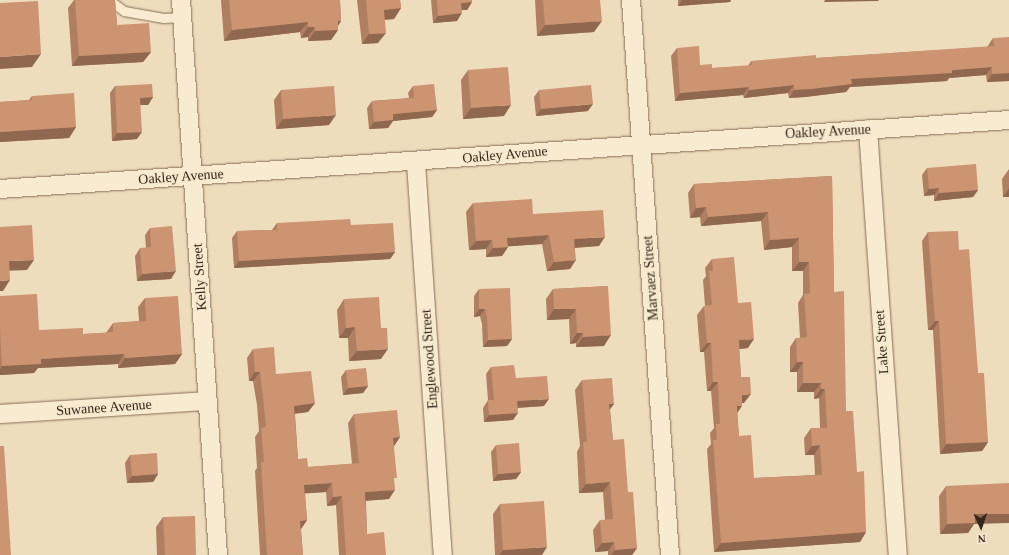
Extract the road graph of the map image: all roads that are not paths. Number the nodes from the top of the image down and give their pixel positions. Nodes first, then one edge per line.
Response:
1 (109, 0) edge
2 (631, 0) edge
3 (181, 8) edge
4 (1009, 120) edge
5 (868, 129) junction
6 (641, 145) junction
7 (416, 162) junction
8 (193, 177) junction
9 (0, 189) edge
10 (208, 401) junction
11 (0, 414) edge
12 (218, 555) edge
13 (443, 555) edge
14 (670, 555) edge
15 (898, 555) edge

1 - 3 lane
2 - 6 street, Marvaez Street
3 - 8 street, Kelly Street
4 - 5 street, Oakley Avenue
5 - 6 street, Oakley Avenue
5 - 15 street, Lake Street
6 - 7 street, Oakley Avenue
6 - 14 street, Marvaez Street
7 - 8 street, Oakley Avenue
7 - 13 street, Englewood Street
8 - 9 street, Oakley Avenue
8 - 10 street, Kelly Street
10 - 11 street, Suwanee Avenue
10 - 12 street, Kelly Street

